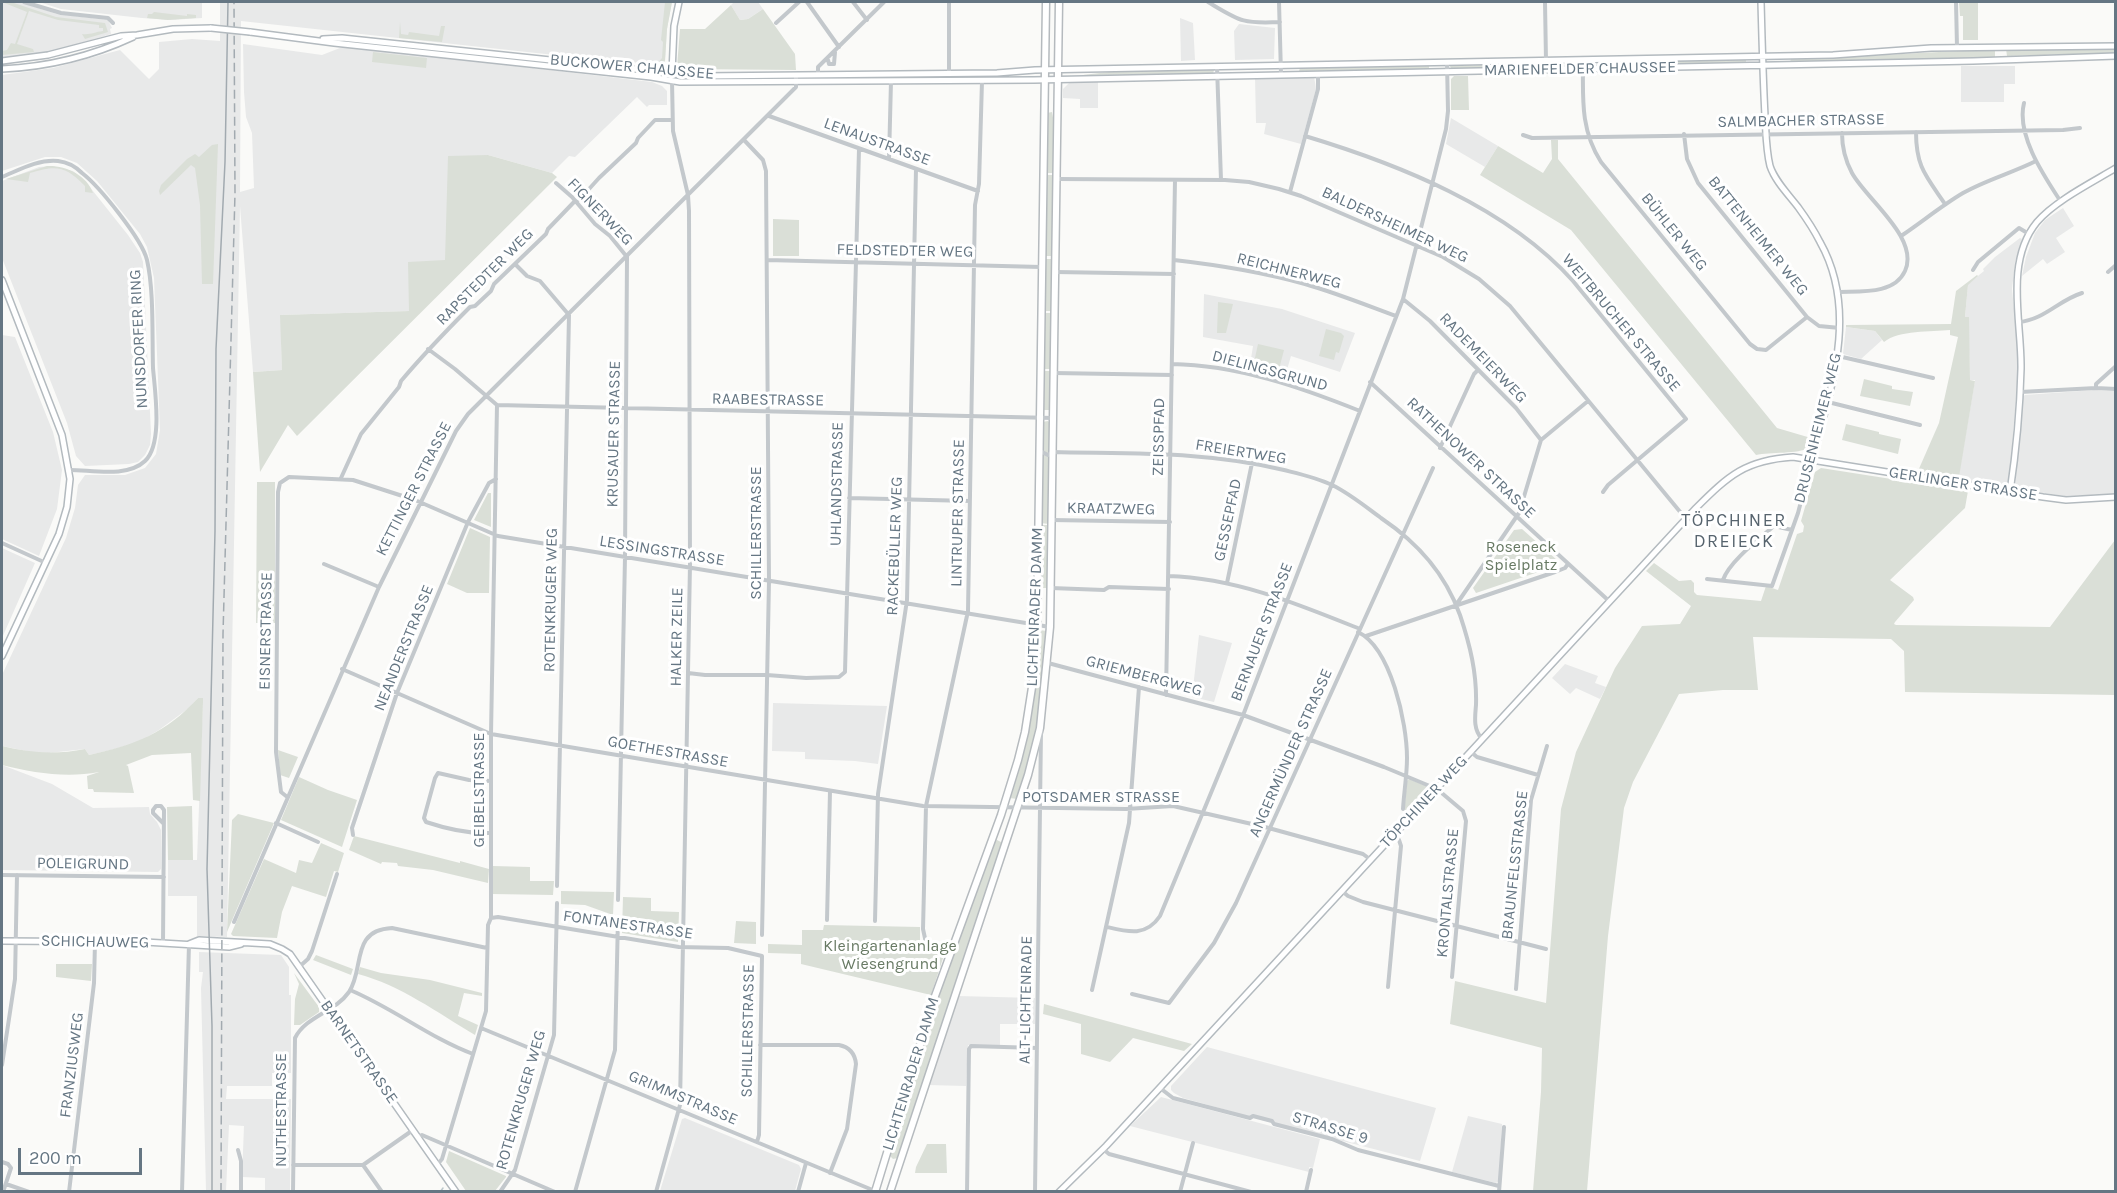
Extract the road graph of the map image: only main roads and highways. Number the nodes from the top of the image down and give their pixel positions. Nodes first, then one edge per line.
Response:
1 (679, 2) edge
2 (1046, 2) edge
3 (1059, 2) edge
4 (1761, 2) edge
5 (137, 35) junction
6 (315, 39) junction
7 (1045, 39) junction
8 (1058, 39) junction
9 (2003, 46) junction
10 (2115, 46) edge
11 (2115, 56) edge
12 (1762, 57) junction
13 (2003, 59) junction
14 (2, 61) edge
15 (1763, 66) junction
16 (2, 69) edge
17 (1045, 70) junction
18 (1058, 70) junction
19 (672, 72) junction
20 (793, 78) junction
21 (1045, 79) junction
22 (1057, 79) junction
23 (672, 81) junction
24 (1044, 110) junction
25 (1056, 110) junction
26 (2115, 168) edge
27 (2, 280) edge
28 (1812, 459) junction
29 (2010, 492) junction
30 (2115, 497) edge
31 (2, 656) edge
32 (993, 836) junction
33 (1007, 841) junction
34 (2, 941) edge
35 (189, 944) joint
36 (884, 1158) junction
37 (899, 1163) junction
38 (456, 1191) edge
39 (876, 1191) edge
40 (890, 1191) edge
41 (1059, 1191) edge

1 - 19 main road
2 - 7 main road, LICHTENRADER DAMM
3 - 8 main road, LICHTENRADER DAMM
4 - 12 main road, DRUSENHEIMER WEG
5 - 6 main road, BUCKOWER CHAUSSEE, bridge
5 - 14 main road, BUCKOWER CHAUSSEE
5 - 16 main road, BUCKOWER CHAUSSEE
6 - 19 main road, BUCKOWER CHAUSSEE
6 - 23 main road, BUCKOWER CHAUSSEE
7 - 8 main road
7 - 17 main road, LICHTENRADER DAMM
8 - 18 main road, LICHTENRADER DAMM
9 - 10 main road, MARIENFELDER CHAUSSEE
9 - 12 main road, MARIENFELDER CHAUSSEE
9 - 13 main road
11 - 13 main road, MARIENFELDER CHAUSSEE
12 - 15 main road, DRUSENHEIMER WEG
12 - 18 main road, MARIENFELDER CHAUSSEE
13 - 15 main road, MARIENFELDER CHAUSSEE
15 - 22 main road, MARIENFELDER CHAUSSEE
15 - 28 main road, DRUSENHEIMER WEG
17 - 18 main road, BUCKOWER CHAUSSEE
17 - 20 main road, BUCKOWER CHAUSSEE
17 - 21 main road, LICHTENRADER DAMM
18 - 22 main road, LICHTENRADER DAMM
19 - 20 main road, BUCKOWER CHAUSSEE
19 - 23 main road
20 - 21 main road, BUCKOWER CHAUSSEE
20 - 23 main road, BUCKOWER CHAUSSEE
21 - 22 main road, MARIENFELDER CHAUSSEE
21 - 24 main road, LICHTENRADER DAMM
22 - 25 main road, LICHTENRADER DAMM
24 - 25 main road
24 - 32 main road, LICHTENRADER DAMM
25 - 33 main road, LICHTENRADER DAMM
26 - 29 main road
27 - 31 main road
28 - 29 main road, GERLINGER STRASSE
28 - 41 main road, TÖPCHINER WEG
29 - 30 main road, GERLINGER STRASSE
32 - 33 main road
32 - 36 main road, LICHTENRADER DAMM
33 - 37 main road, LICHTENRADER DAMM
34 - 35 main road, SCHICHAUWEG
35 - 38 main road, BARNETSTRASSE
36 - 37 main road
36 - 39 main road, LICHTENRADER DAMM
37 - 40 main road, LICHTENRADER DAMM

